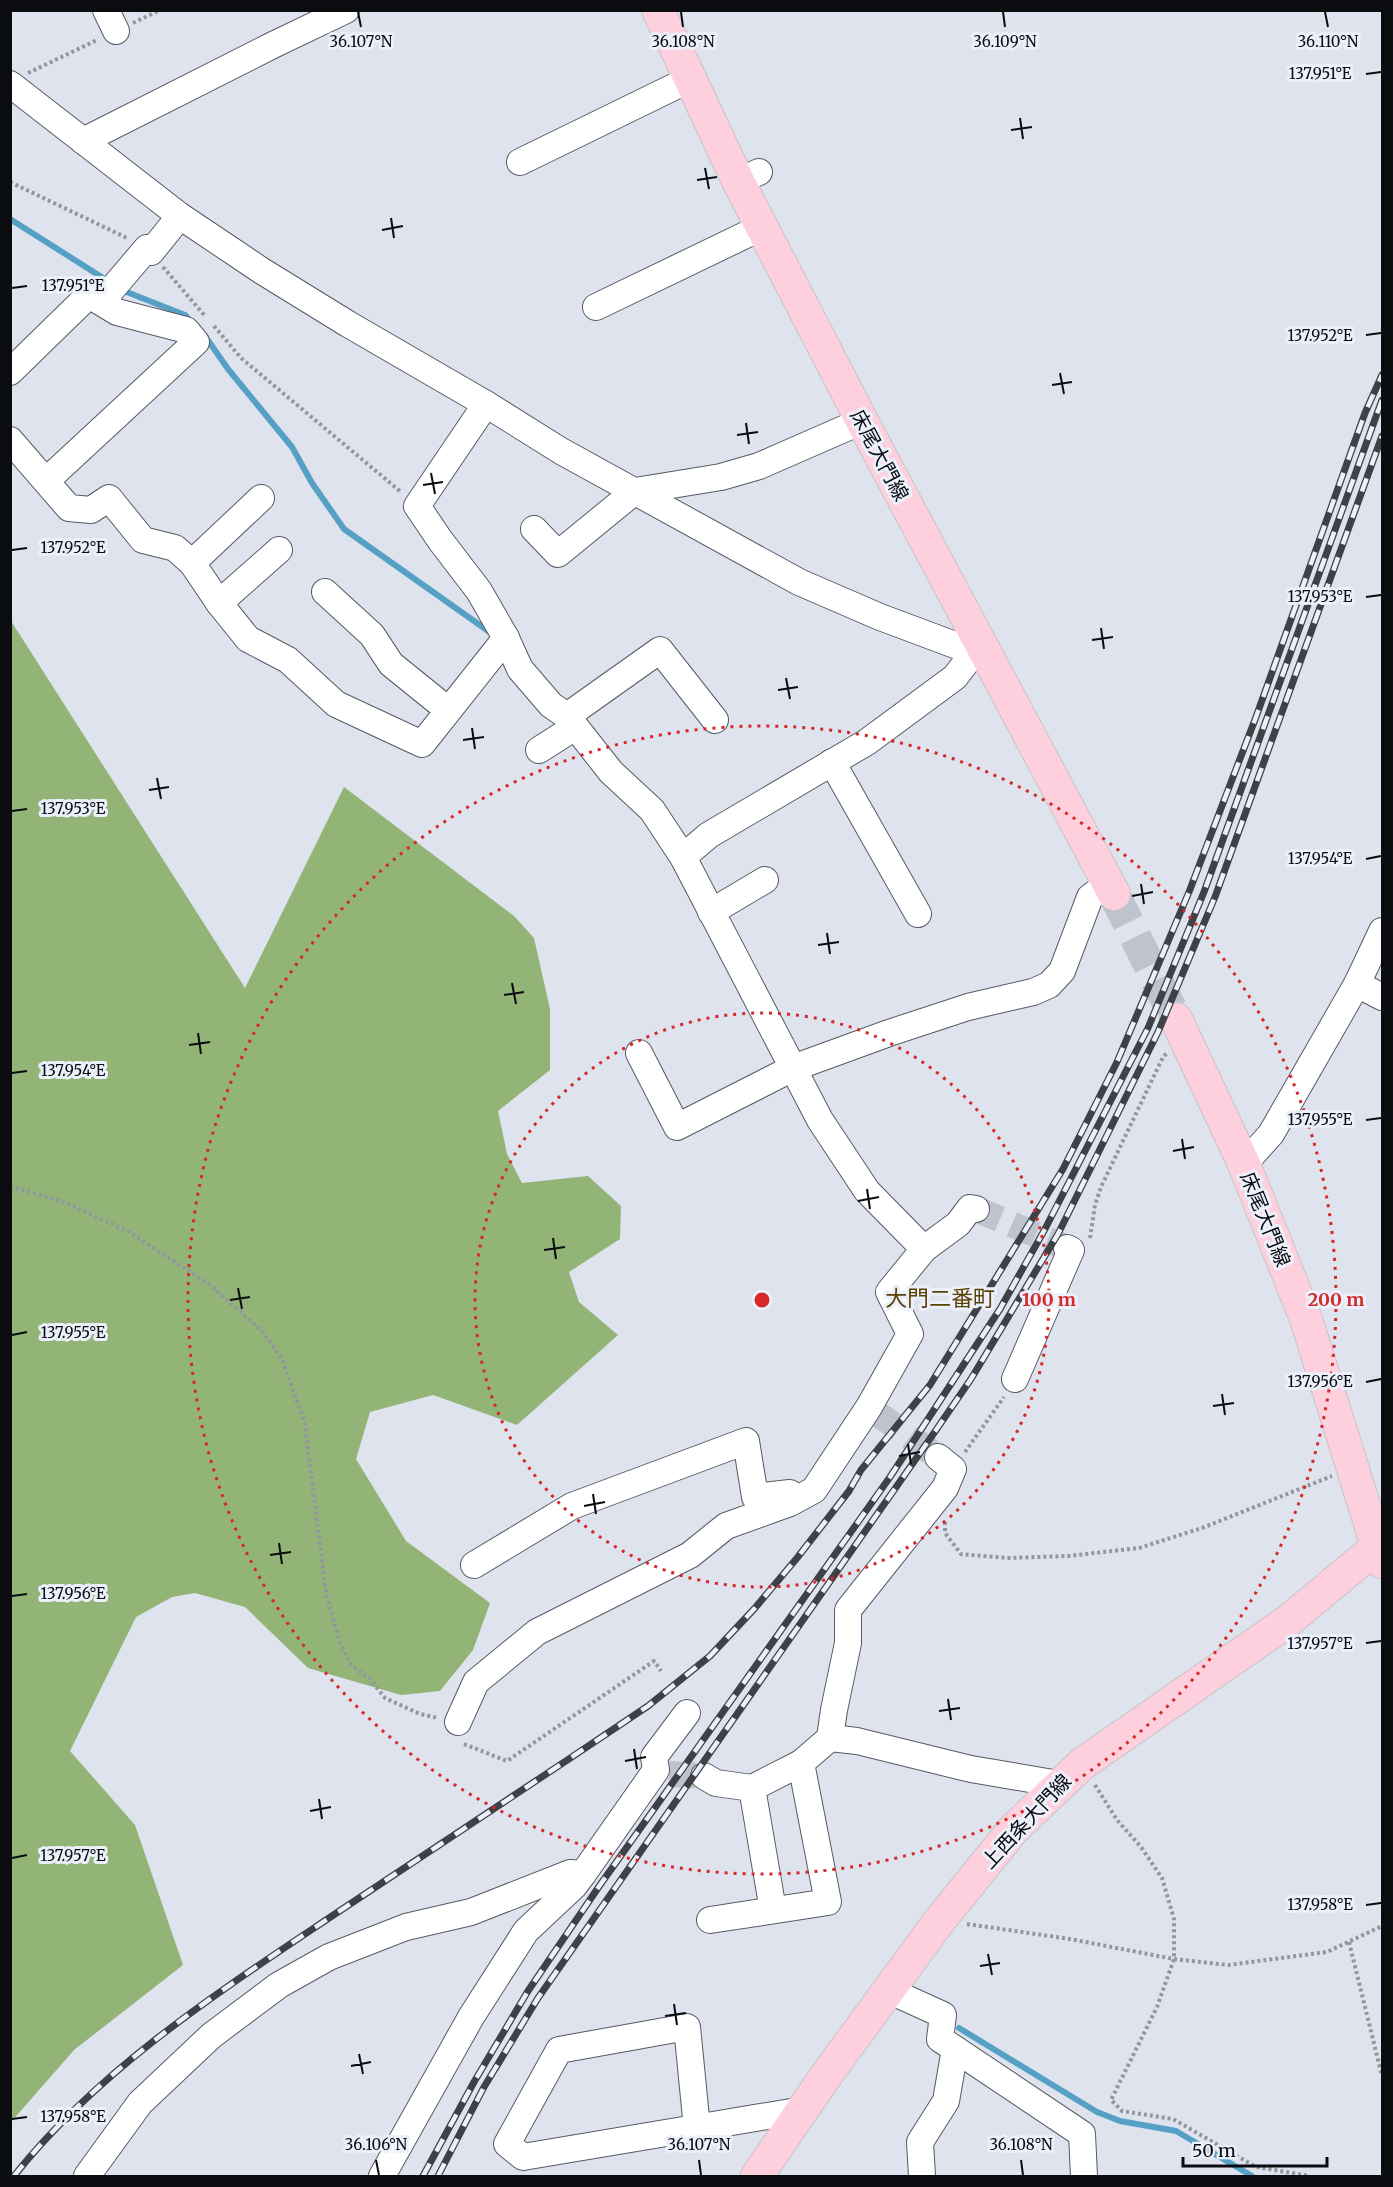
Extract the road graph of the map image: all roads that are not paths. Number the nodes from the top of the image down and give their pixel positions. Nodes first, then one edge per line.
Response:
1 (346, 10) edge
2 (658, 10) edge
3 (690, 79) junction
4 (16, 80) edge
5 (83, 141) junction
6 (520, 162) dead end
7 (180, 216) junction
8 (762, 227) junction
9 (101, 302) junction
10 (596, 307) dead end
11 (10, 372) edge
12 (486, 404) junction
13 (862, 421) junction
14 (10, 440) edge
15 (47, 480) junction
16 (634, 491) junction
17 (261, 498) dead end
18 (534, 529) dead end
19 (279, 550) dead end
20 (192, 562) junction
21 (325, 592) dead end
22 (219, 603) junction
23 (506, 638) junction
24 (981, 643) junction
25 (448, 710) junction
26 (715, 720) dead end
27 (571, 722) junction
28 (539, 750) dead end
29 (832, 762) junction
30 (683, 857) junction
31 (765, 880) dead end
32 (1111, 889) joint
33 (711, 912) junction
34 (918, 914) dead end
35 (1383, 931) edge
36 (1357, 984) junction
37 (1383, 997) edge
38 (1180, 1029) tunnel mouth
39 (639, 1053) dead end
40 (793, 1068) junction
41 (1244, 1164) junction
42 (976, 1209) dead end
43 (1078, 1248) road end
44 (924, 1249) junction
45 (1015, 1378) road end
46 (945, 1471) road end
47 (814, 1490) junction
48 (1381, 1551) edge
49 (474, 1565) dead end
50 (687, 1713) dead end
51 (459, 1722) road end
52 (830, 1738) junction
53 (801, 1763) junction
54 (704, 1776) tunnel mouth
55 (1059, 1784) junction
56 (752, 1788) junction
57 (583, 1874) junction
58 (773, 1910) junction
59 (710, 1920) dead end
60 (888, 1990) junction
61 (956, 2049) junction
62 (803, 2110) junction
63 (697, 2128) junction
64 (87, 2176) edge
65 (382, 2176) edge
66 (757, 2176) edge
67 (922, 2176) edge
68 (1084, 2176) edge

1 - 5 street
2 - 3 main road, 床尾大門線
3 - 6 street
3 - 8 main road, 床尾大門線
4 - 5 street
5 - 7 street
7 - 9 street
7 - 12 street
8 - 10 street
8 - 13 main road, 床尾大門線
9 - 11 street
9 - 15 street
12 - 16 street
12 - 23 street
13 - 16 street
13 - 24 main road, 床尾大門線
14 - 15 street
15 - 20 street
16 - 18 street
16 - 24 street
17 - 20 street
19 - 22 street
20 - 22 street
21 - 25 street
22 - 25 street
23 - 25 street
23 - 27 street
24 - 29 street
24 - 32 main road, 床尾大門線
26 - 27 street
27 - 28 street
27 - 30 street
29 - 30 street
29 - 34 street
30 - 33 street
31 - 33 street
32 - 40 street
33 - 40 street
35 - 36 street
36 - 37 street
36 - 41 street
38 - 41 main road, 床尾大門線
39 - 40 street
40 - 44 street
41 - 48 main road, 床尾大門線
42 - 44 street
43 - 45 street
44 - 47 street
46 - 52 street
47 - 49 street
47 - 51 street
48 - 55 main road, 上西条大門線
50 - 57 street
52 - 53 street
52 - 55 street
53 - 56 street
53 - 58 street
54 - 56 street
55 - 60 main road, 上西条大門線
56 - 58 street
57 - 64 street
57 - 65 street
58 - 59 street
60 - 61 street
60 - 62 main road, 上西条大門線
61 - 67 street
61 - 68 street
62 - 63 street
62 - 66 main road, 上西条大門線
63 - 63 street

